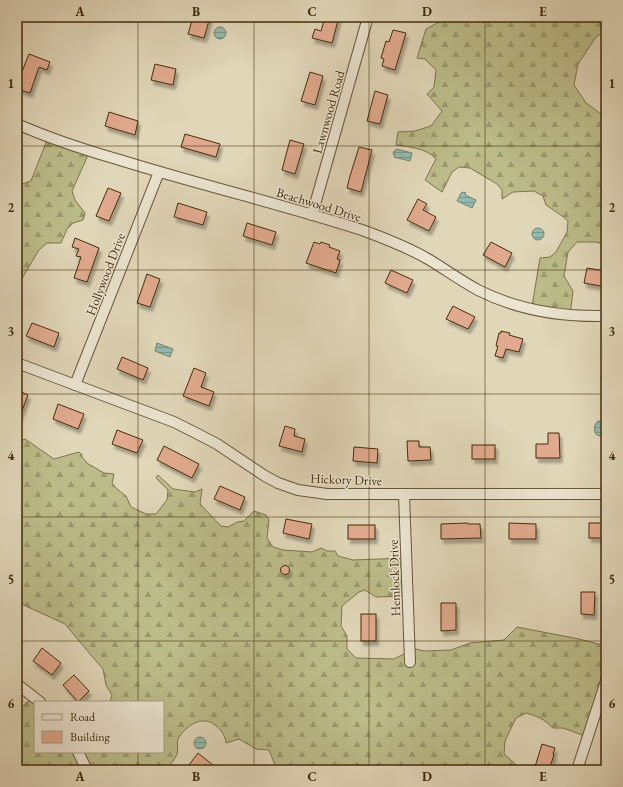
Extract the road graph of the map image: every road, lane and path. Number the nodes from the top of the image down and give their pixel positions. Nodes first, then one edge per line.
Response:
1 (368, 17) edge
2 (17, 124) edge
3 (159, 172) junction
4 (312, 214) junction
5 (606, 316) edge
6 (17, 363) edge
7 (75, 385) junction
8 (404, 494) junction
9 (606, 494) edge
10 (410, 662) dead end
11 (606, 681) edge
12 (17, 684) edge
13 (39, 701) edge
14 (78, 753) edge
15 (87, 770) edge
16 (577, 770) edge

1 - 4 street, Lawnwood Road
2 - 3 street, Beachwood Drive
3 - 4 street, Beachwood Drive
3 - 7 street, Hollywood Drive
4 - 5 street, Beachwood Drive
6 - 7 street, Hickory Drive
7 - 8 street, Hickory Drive
8 - 9 street, Hickory Drive
8 - 10 street, Hemlock Drive
11 - 16 street
12 - 13 street
14 - 15 street

